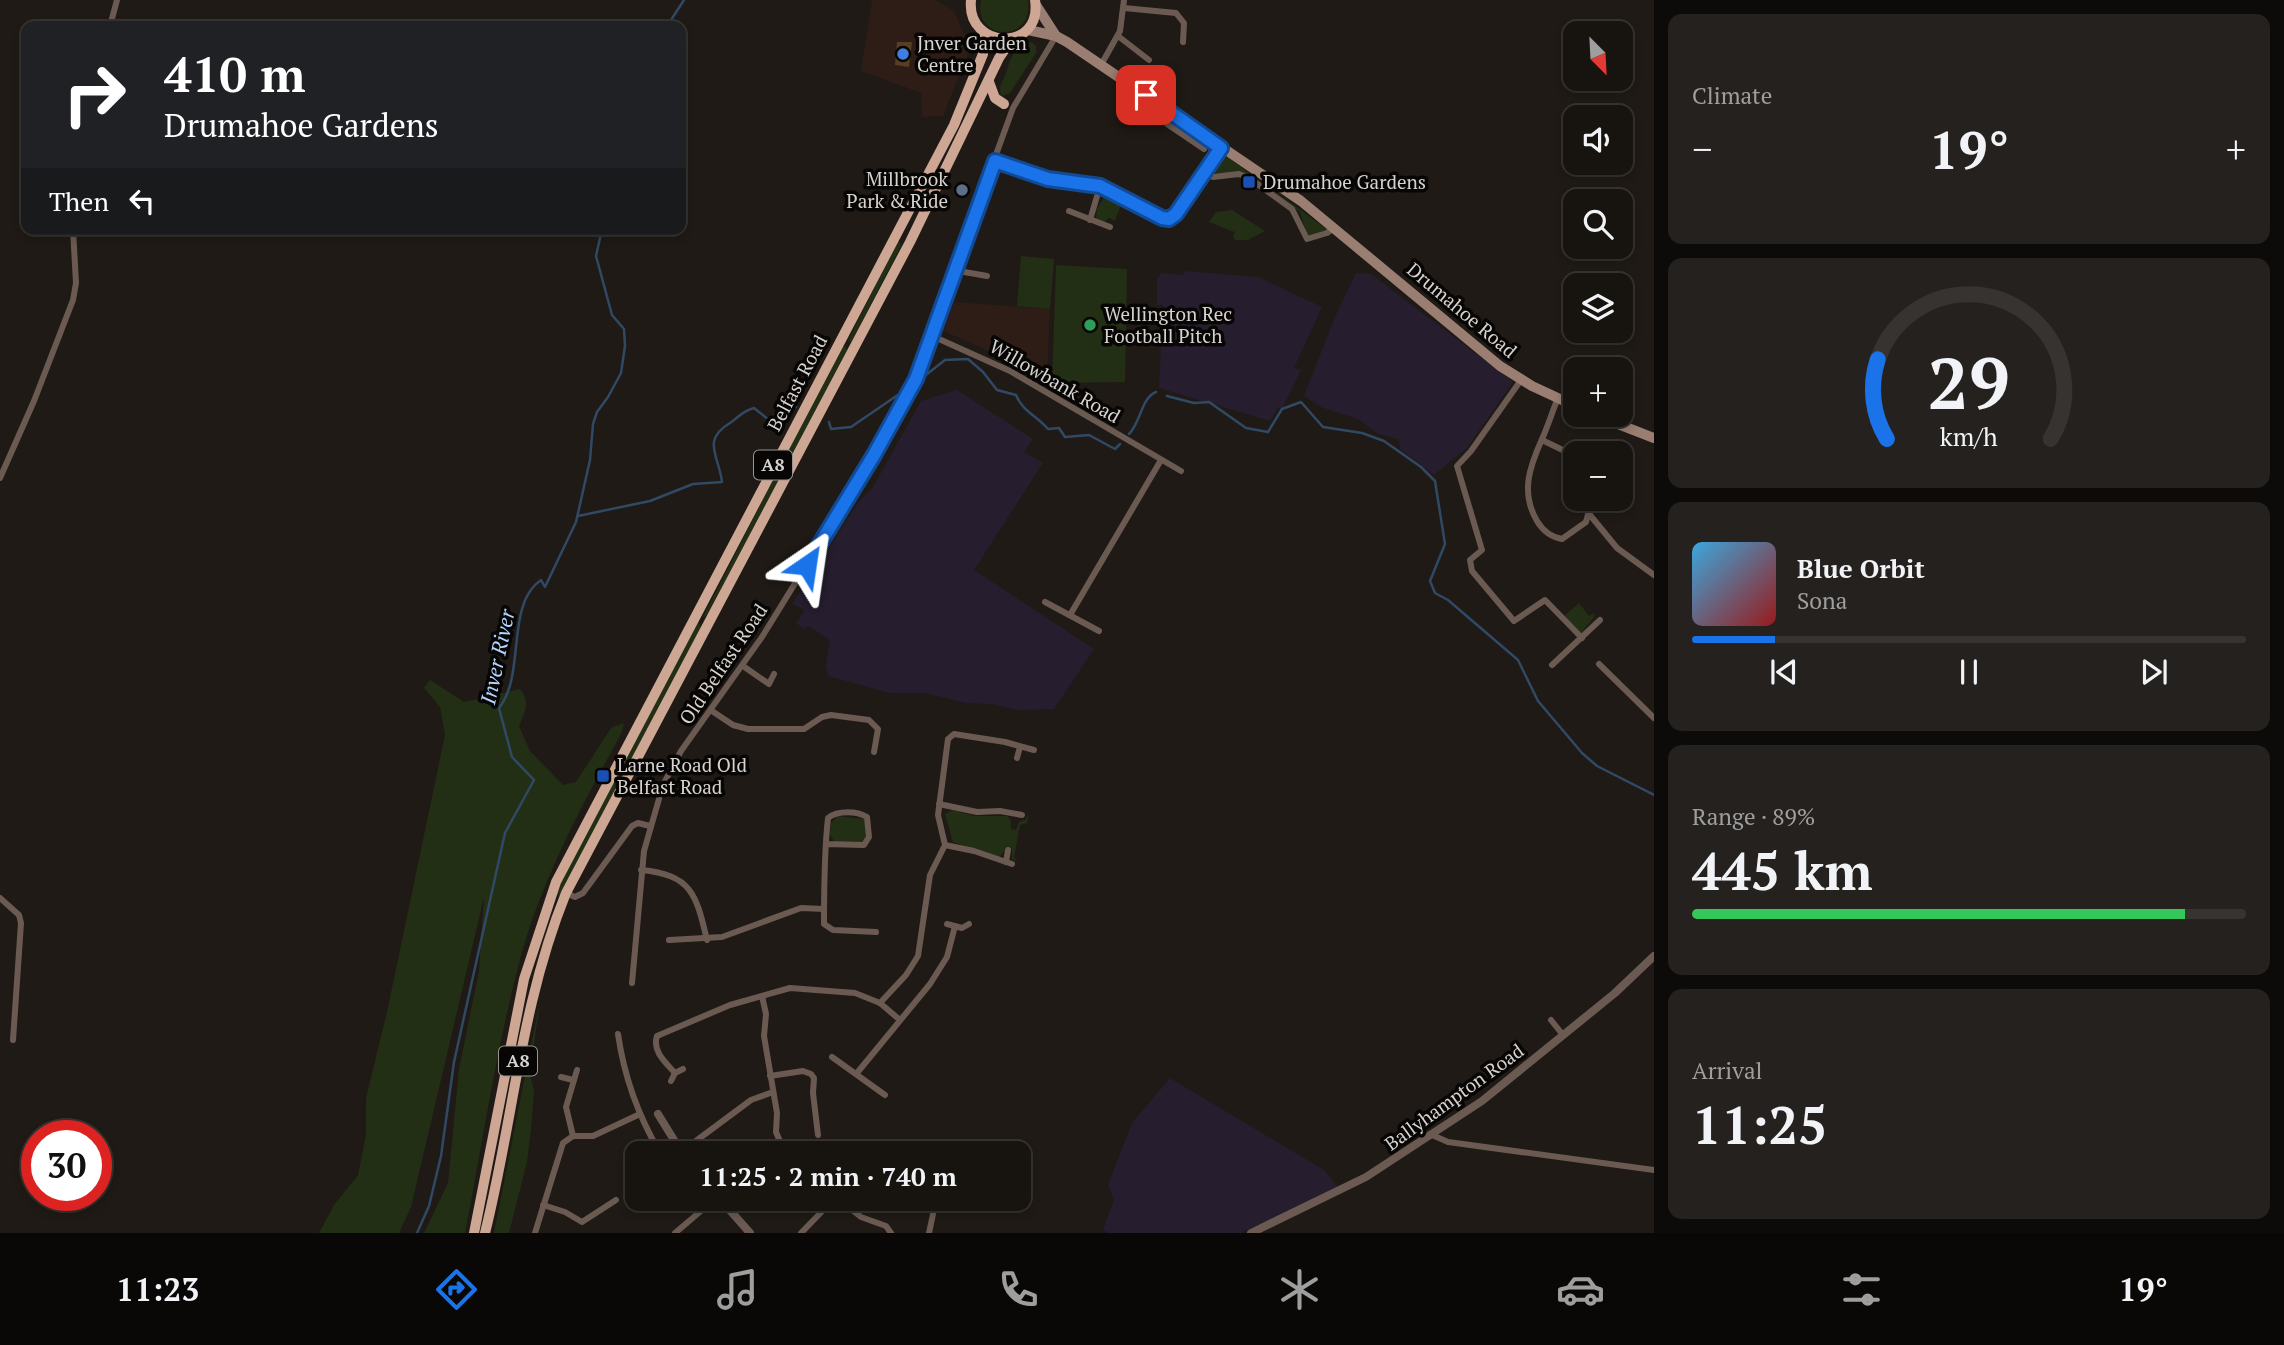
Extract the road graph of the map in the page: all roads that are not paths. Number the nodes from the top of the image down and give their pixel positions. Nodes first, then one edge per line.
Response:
1 (117, 0) edge
2 (971, 0) edge
3 (1036, 3) edge
4 (1124, 4) edge
5 (111, 21) edge
6 (1028, 30) junction
7 (985, 33) junction
8 (1056, 36) junction
9 (1118, 36) junction
10 (1012, 39) junction
11 (1183, 42) dead end
12 (1148, 46) dead end
13 (1142, 53) junction
14 (1149, 60) dead end
15 (1101, 65) junction
16 (989, 82) junction
17 (1008, 106) junction
18 (1181, 120) junction
19 (1167, 124) dead end
20 (1175, 129) junction
21 (1221, 148) junction
22 (1205, 149) dead end
23 (995, 161) junction
24 (1203, 174) junction
25 (1100, 186) junction
26 (1069, 211) dead end
27 (1090, 220) junction
28 (1110, 228) dead end
29 (1335, 228) junction
30 (73, 235) edge
31 (953, 270) junction
32 (987, 276) dead end
33 (930, 335) junction
34 (1521, 380) junction
35 (1558, 398) junction
36 (1563, 400) edge
37 (1624, 427) edge
38 (1654, 439) edge
39 (1542, 440) junction
40 (1563, 450) edge
41 (1161, 460) junction
42 (1181, 471) dead end
43 (0, 478) edge
44 (1590, 511) edge
45 (1590, 515) junction
46 (1654, 575) edge
47 (1045, 602) dead end
48 (1070, 615) junction
49 (1600, 621) dead end
50 (1099, 631) dead end
51 (1582, 638) junction
52 (1599, 664) dead end
53 (1552, 665) dead end
54 (743, 666) junction
55 (774, 674) dead end
56 (712, 711) junction
57 (1654, 718) edge
58 (1020, 747) junction
59 (1034, 750) dead end
60 (874, 752) dead end
61 (1017, 758) dead end
62 (939, 804) junction
63 (1014, 823) dead end
64 (650, 826) junction
65 (827, 844) junction
66 (946, 845) junction
67 (1008, 850) dead end
68 (642, 870) junction
69 (566, 894) junction
70 (0, 898) edge
71 (824, 909) junction
72 (872, 923) dead end
73 (969, 925) dead end
74 (707, 940) junction
75 (676, 950) dead end
76 (1654, 956) edge
77 (632, 983) dead end
78 (762, 996) junction
79 (880, 1003) junction
80 (900, 1020) junction
81 (1551, 1020) dead end
82 (1563, 1034) junction
83 (617, 1039) dead end
84 (13, 1040) dead end
85 (832, 1057) dead end
86 (683, 1069) dead end
87 (577, 1070) dead end
88 (676, 1073) junction
89 (857, 1073) junction
90 (771, 1076) junction
91 (561, 1077) dead end
92 (573, 1080) junction
93 (671, 1081) dead end
94 (773, 1092) junction
95 (885, 1095) dead end
96 (640, 1114) junction
97 (658, 1114) dead end
98 (1430, 1134) junction
99 (818, 1135) dead end
100 (573, 1136) junction
101 (654, 1141) edge
102 (674, 1141) edge
103 (697, 1141) edge
104 (781, 1141) edge
105 (1654, 1170) edge
106 (616, 1200) dead end
107 (543, 1205) junction
108 (703, 1211) edge
109 (729, 1211) edge
110 (824, 1211) edge
111 (853, 1211) edge
112 (934, 1211) edge
113 (474, 1233) edge
114 (485, 1233) edge
115 (535, 1233) edge
116 (675, 1233) edge
117 (750, 1233) edge
118 (801, 1233) edge
119 (891, 1233) edge
120 (929, 1233) edge
121 (1251, 1233) edge

1 - 5 street
2 - 7 highway
3 - 6 highway
3 - 8 main road, Drumahoe Road
4 - 9 street
4 - 11 street
6 - 8 main road, Drumahoe Road
6 - 10 highway
7 - 10 highway
7 - 113 highway, Belfast Road / A8
8 - 15 main road, Drumahoe Road
8 - 17 street, Old Belfast Road
9 - 13 street
9 - 15 street
10 - 16 highway, Belfast Road / A8
12 - 13 street
13 - 14 street
15 - 18 main road, Drumahoe Road
16 - 17 highway
16 - 69 highway, Belfast Road / A8
17 - 23 street, Old Belfast Road
18 - 20 street
18 - 21 main road, Drumahoe Road
19 - 20 street
20 - 22 street
21 - 24 street
21 - 29 main road, Drumahoe Road
23 - 25 street
23 - 31 street, Old Belfast Road
24 - 25 street
24 - 29 street
25 - 27 street
26 - 27 street
27 - 28 street
29 - 34 main road, Drumahoe Road
30 - 43 street
31 - 32 street
31 - 33 street, Old Belfast Road
33 - 41 street, Willowbank Road
33 - 54 street, Old Belfast Road
34 - 35 main road, Drumahoe Road
34 - 51 street
35 - 36 main road, Drumahoe Road
35 - 39 street
37 - 38 main road
39 - 40 street
39 - 45 street
41 - 42 street, Willowbank Road
41 - 48 street
44 - 45 street
45 - 46 street
47 - 48 street
48 - 50 street
49 - 51 street
51 - 53 street
52 - 57 street
54 - 55 street
54 - 56 street, Old Belfast Road
56 - 60 street
56 - 64 street, Old Belfast Road
58 - 59 street
58 - 61 street
58 - 62 street
62 - 63 street
62 - 66 street
64 - 68 street, Old Belfast Road
64 - 69 street
65 - 65 street
65 - 71 street
66 - 67 street
66 - 79 street
68 - 74 street
68 - 77 street, Old Belfast Road
69 - 114 highway, A8
70 - 84 street
71 - 72 street
71 - 74 street
73 - 80 street
74 - 75 street
76 - 82 street, Ballyhampton Road
78 - 79 street
78 - 88 street
78 - 90 street
79 - 80 street
80 - 89 street
81 - 82 street
82 - 98 street, Ballyhampton Road
83 - 96 street
85 - 89 street
86 - 88 street
87 - 92 street
88 - 93 street
89 - 95 street
90 - 94 street
90 - 99 street
91 - 92 street
92 - 100 street
94 - 103 street
94 - 104 street
96 - 100 street
96 - 101 street
97 - 102 street
98 - 105 street
98 - 121 street, Ballyhampton Road
100 - 107 street
106 - 107 street
107 - 115 street
108 - 116 street
109 - 117 street
110 - 118 street
111 - 119 street
112 - 120 street

